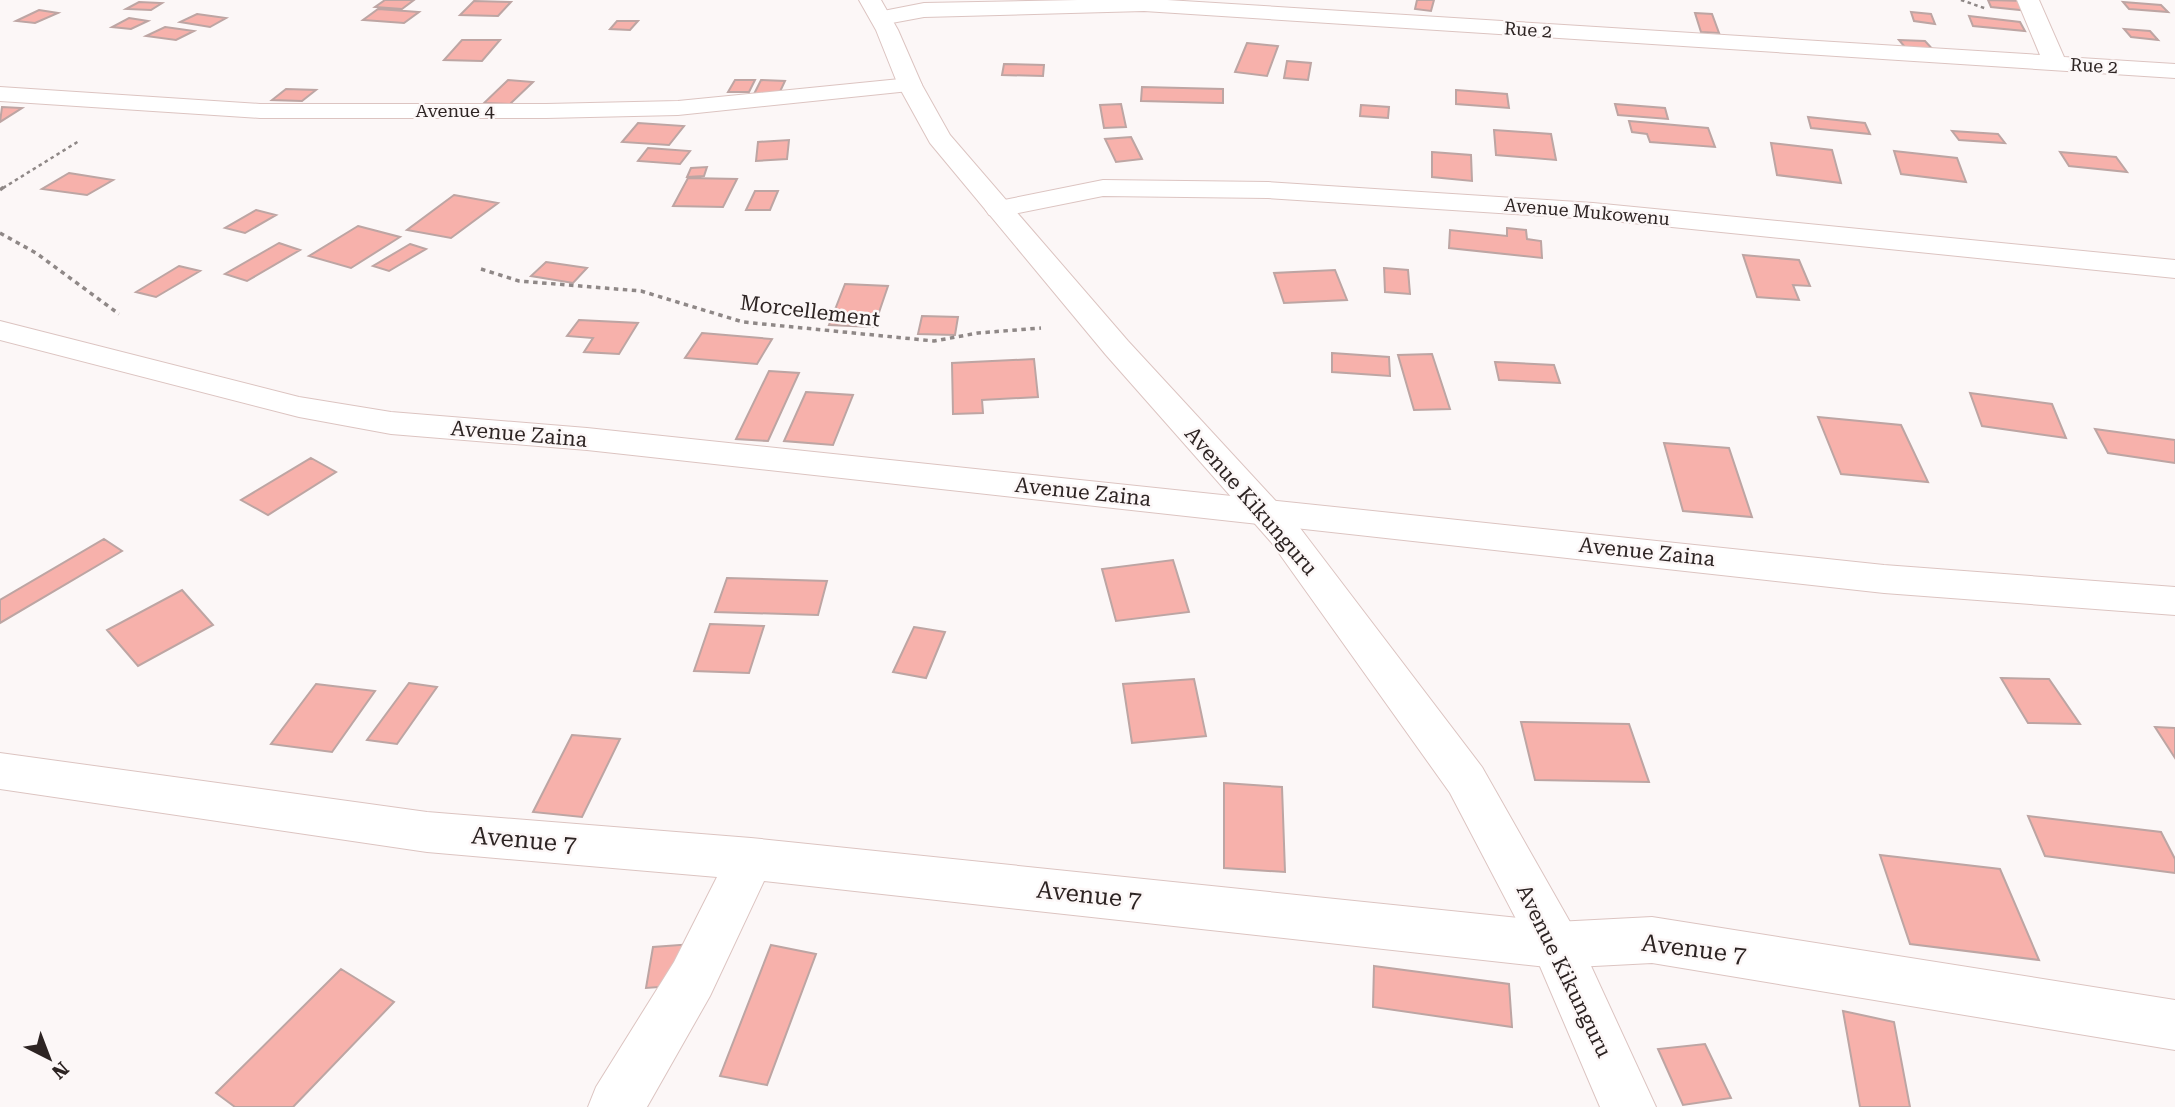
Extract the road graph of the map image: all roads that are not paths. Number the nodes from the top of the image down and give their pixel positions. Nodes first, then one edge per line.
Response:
1 (2028, 0) edge
2 (876, 9) edge
3 (2055, 64) junction
4 (2175, 71) edge
5 (909, 85) junction
6 (0, 94) edge
7 (999, 209) junction
8 (2175, 269) edge
9 (0, 330) edge
10 (1264, 511) junction
11 (2175, 601) edge
12 (0, 771) edge
13 (751, 859) junction
14 (1556, 945) junction
15 (2175, 1025) edge
16 (616, 1107) edge
17 (1628, 1107) edge

1 - 3 street
2 - 3 street, Rue 2
2 - 5 street, Avenue Kikunguru
3 - 4 street, Rue 2
5 - 6 street, Avenue 4
5 - 7 street, Avenue Kikunguru
7 - 8 street, Avenue Mukowenu
7 - 10 street, Avenue Kikunguru
9 - 10 street, Avenue Zaina
10 - 11 street, Avenue Zaina
10 - 14 street, Avenue Kikunguru
12 - 13 street, Avenue 7
13 - 14 street, Avenue 7
13 - 16 street
14 - 15 street, Avenue 7
14 - 17 street, Avenue Kikunguru

